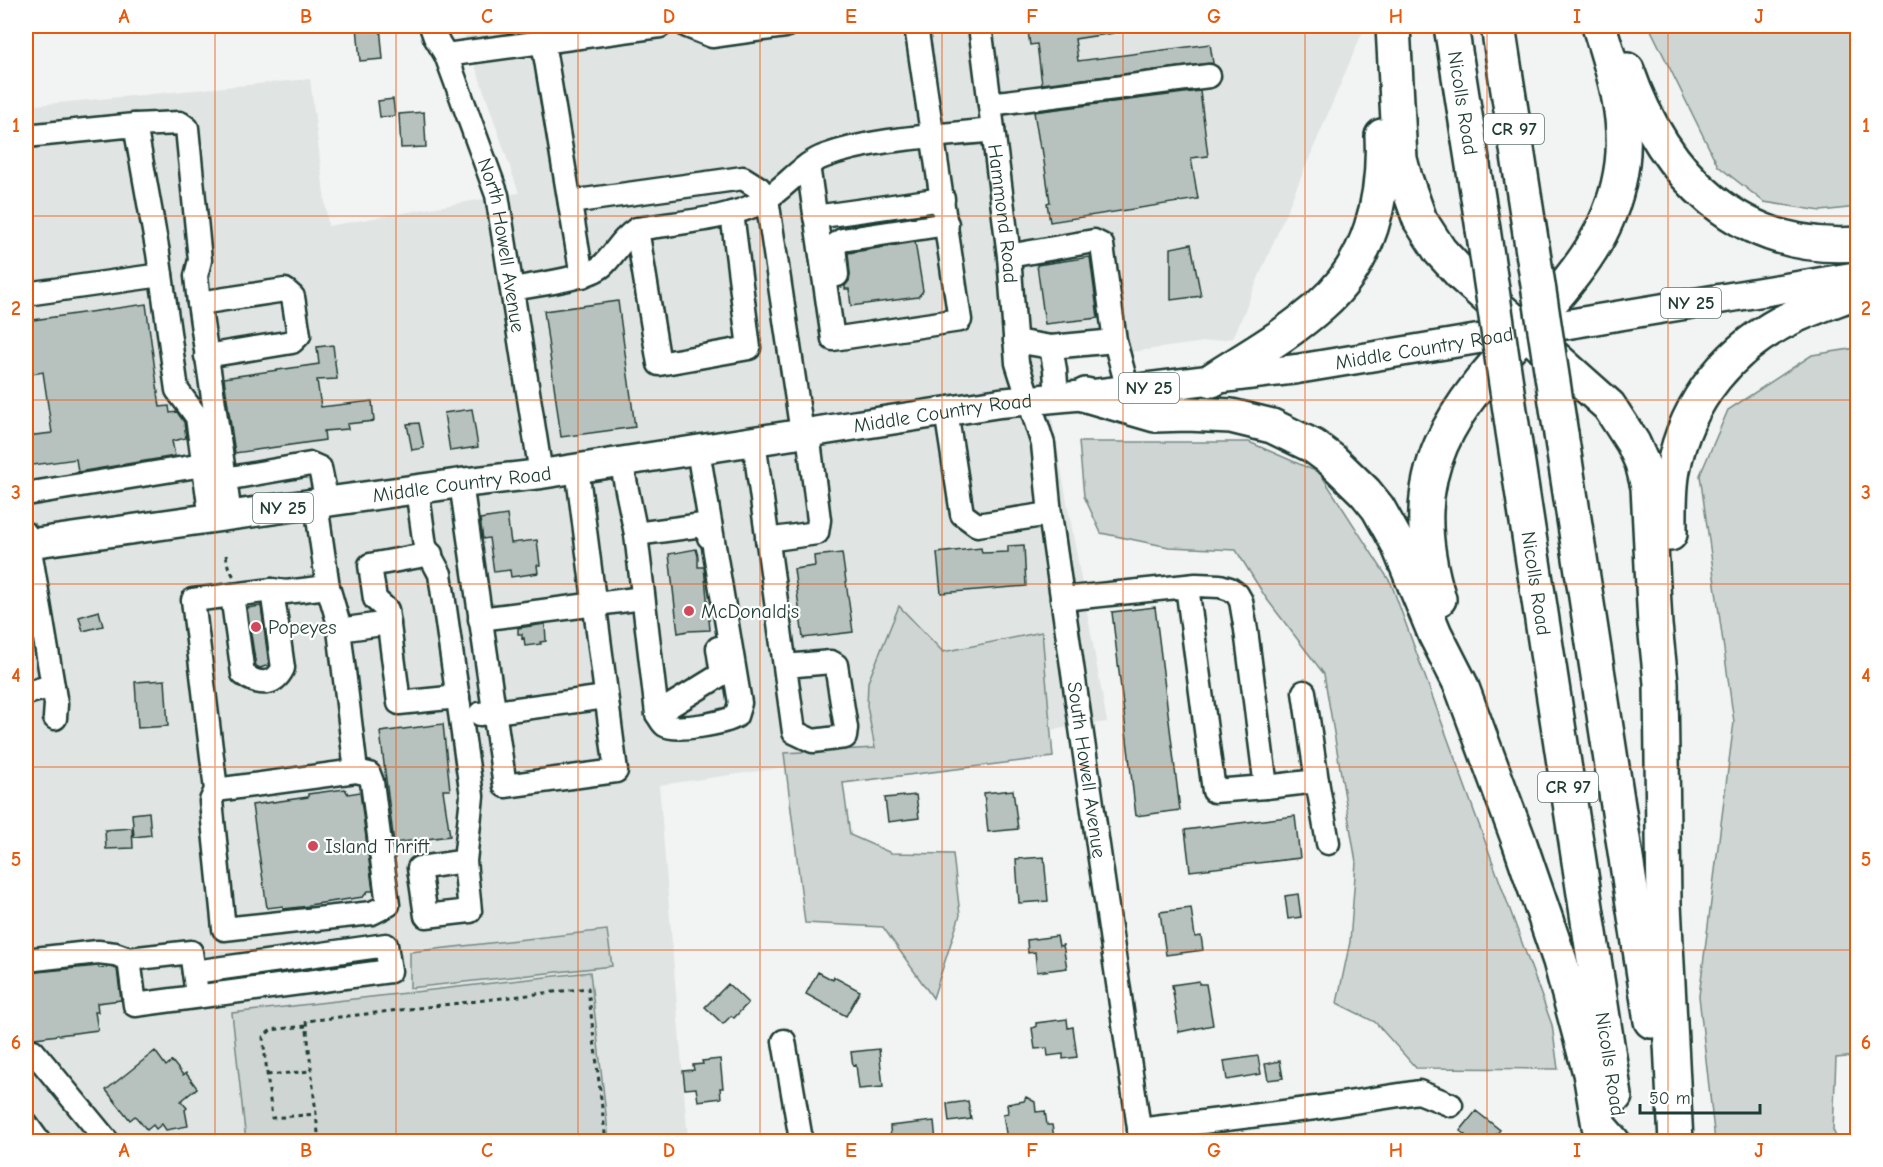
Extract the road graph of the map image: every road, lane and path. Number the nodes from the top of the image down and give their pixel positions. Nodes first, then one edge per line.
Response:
1 (431, 26) edge
2 (660, 26) edge
3 (687, 26) edge
4 (785, 26) edge
5 (916, 26) edge
6 (980, 26) edge
7 (1393, 26) edge
8 (1451, 26) edge
9 (1498, 26) edge
10 (1599, 26) edge
11 (1609, 26) edge
12 (543, 42) junction
13 (446, 56) junction
14 (1209, 76) dead end
15 (990, 104) junction
16 (135, 125) junction
17 (993, 129) junction
18 (26, 136) edge
19 (934, 137) junction
20 (808, 165) junction
21 (767, 199) junction
22 (943, 199) junction
23 (570, 202) junction
24 (732, 213) junction
25 (815, 217) junction
26 (947, 224) junction
27 (637, 229) junction
28 (1857, 244) edge
29 (1009, 256) junction
30 (161, 275) junction
31 (582, 276) junction
32 (1857, 276) edge
33 (512, 289) junction
34 (1857, 291) edge
35 (26, 294) edge
36 (199, 303) junction
37 (1524, 332) junction
38 (847, 336) junction
39 (1115, 340) junction
40 (1015, 341) junction
41 (1051, 347) junction
42 (206, 356) junction
43 (1212, 380) junction
44 (1128, 390) junction
45 (1058, 398) junction
46 (946, 411) junction
47 (805, 433) junction
48 (754, 441) junction
49 (698, 450) junction
50 (621, 461) junction
51 (203, 465) junction
52 (577, 468) junction
53 (541, 474) junction
54 (225, 479) junction
55 (461, 483) junction
56 (417, 489) junction
57 (26, 494) edge
58 (321, 503) junction
59 (1050, 514) junction
60 (221, 517) junction
61 (710, 524) junction
62 (636, 534) junction
63 (767, 540) junction
64 (27, 541) edge
65 (430, 554) junction
66 (1187, 586) junction
67 (328, 587) junction
68 (272, 590) junction
69 (232, 595) junction
70 (32, 598) edge
71 (643, 598) junction
72 (1062, 600) junction
73 (595, 604) junction
74 (480, 619) junction
75 (389, 623) junction
76 (339, 630) junction
77 (785, 666) dead end
78 (1661, 683) junction
79 (1461, 685) junction
80 (53, 686) junction
81 (1304, 692) dead end
82 (26, 693) edge
83 (606, 697) junction
84 (459, 707) junction
85 (493, 712) junction
86 (657, 714) junction
87 (55, 718) dead end
88 (357, 771) junction
89 (1317, 781) junction
90 (1266, 786) junction
91 (216, 790) junction
92 (1328, 843) dead end
93 (465, 861) dead end
94 (129, 959) junction
95 (26, 960) edge
96 (194, 972) junction
97 (197, 998) junction
98 (306, 1026) junction
99 (784, 1041) dead end
100 (26, 1050) edge
101 (311, 1071) junction
102 (267, 1075) junction
103 (1451, 1105) dead end
104 (316, 1114) junction
105 (26, 1124) edge
106 (1140, 1136) edge
107 (39, 1142) edge
108 (108, 1142) edge
109 (319, 1142) edge
110 (606, 1142) edge
111 (803, 1142) edge
112 (1613, 1142) edge
113 (1669, 1142) edge
114 (1676, 1142) edge

1 - 13 street, North Howell Avenue
2 - 12 street
3 - 4 street
5 - 19 street
6 - 15 street, Hammond Road
7 - 37 highway
7 - 43 highway
8 - 112 highway, Nicolls Road / CR 97, bridge
9 - 113 highway, CR 97, bridge
10 - 37 highway
11 - 28 highway
12 - 13 street
12 - 23 street
13 - 33 street, North Howell Avenue
14 - 15 street
15 - 17 street, Hammond Road
16 - 18 street
16 - 30 street
16 - 36 street
17 - 19 street
17 - 29 street, Hammond Road
19 - 20 street
19 - 22 street
20 - 21 street
20 - 25 street
21 - 23 street
21 - 24 street
21 - 47 street
22 - 25 street
22 - 26 street
23 - 31 street
24 - 27 street
24 - 27 street
25 - 38 street
26 - 38 street
26 - 38 street
27 - 31 street
29 - 39 street
29 - 40 street, Hammond Road
30 - 35 street
30 - 51 street
31 - 33 street
32 - 37 main road, Middle Country Road / NY 25
33 - 53 street, North Howell Avenue
34 - 78 highway
36 - 42 street
36 - 42 street
37 - 43 main road, Middle Country Road / NY 25
37 - 78 highway
37 - 79 highway
39 - 41 street
39 - 44 street
40 - 41 street
40 - 45 street, Hammond Road
41 - 45 street
42 - 54 street
43 - 44 main road, Middle Country Road / NY 25
44 - 45 main road, Middle Country Road / NY 25
45 - 46 main road, Middle Country Road / NY 25
45 - 59 street, South Howell Avenue
45 - 79 highway
46 - 47 main road, Middle Country Road / NY 25
46 - 59 street
47 - 48 main road, Middle Country Road / NY 25
47 - 63 street
48 - 49 main road, Middle Country Road / NY 25
48 - 63 street
49 - 50 main road, Middle Country Road / NY 25
49 - 61 street
50 - 52 main road, Middle Country Road / NY 25
50 - 62 street
51 - 57 street
51 - 60 street
52 - 53 main road, Middle Country Road / NY 25
52 - 73 street
53 - 55 main road, Middle Country Road / NY 25
54 - 58 street
54 - 60 street
55 - 56 main road, Middle Country Road / NY 25
55 - 74 street
56 - 58 main road, Middle Country Road / NY 25
56 - 65 street
58 - 60 main road, Middle Country Road / NY 25
58 - 67 street
59 - 72 street, South Howell Avenue
60 - 64 main road, Middle Country Road / NY 25
61 - 62 street
61 - 86 street
61 - 86 street
62 - 71 street
63 - 77 street
64 - 70 street
65 - 75 street
65 - 84 street
66 - 72 street
66 - 90 street
66 - 90 street
67 - 68 street
67 - 76 street
68 - 69 street
68 - 69 street
69 - 91 street
70 - 80 street
71 - 73 street
71 - 86 street
72 - 106 street, South Howell Avenue
73 - 74 street
73 - 83 street
74 - 85 street
75 - 76 street
75 - 84 street
76 - 88 street
78 - 114 highway
79 - 112 highway
80 - 82 street
80 - 87 street
81 - 89 street
83 - 85 street
83 - 85 street
84 - 85 street
84 - 93 street
88 - 91 street
88 - 91 street
89 - 90 street
89 - 92 street
94 - 95 street
94 - 96 street
94 - 97 street
96 - 97 street
96 - 97 street
98 - 101 path
98 - 102 path
98 - 110 path
99 - 111 street
100 - 108 street
101 - 102 path
101 - 104 path
102 - 104 path
103 - 106 street
104 - 109 path
105 - 107 street

